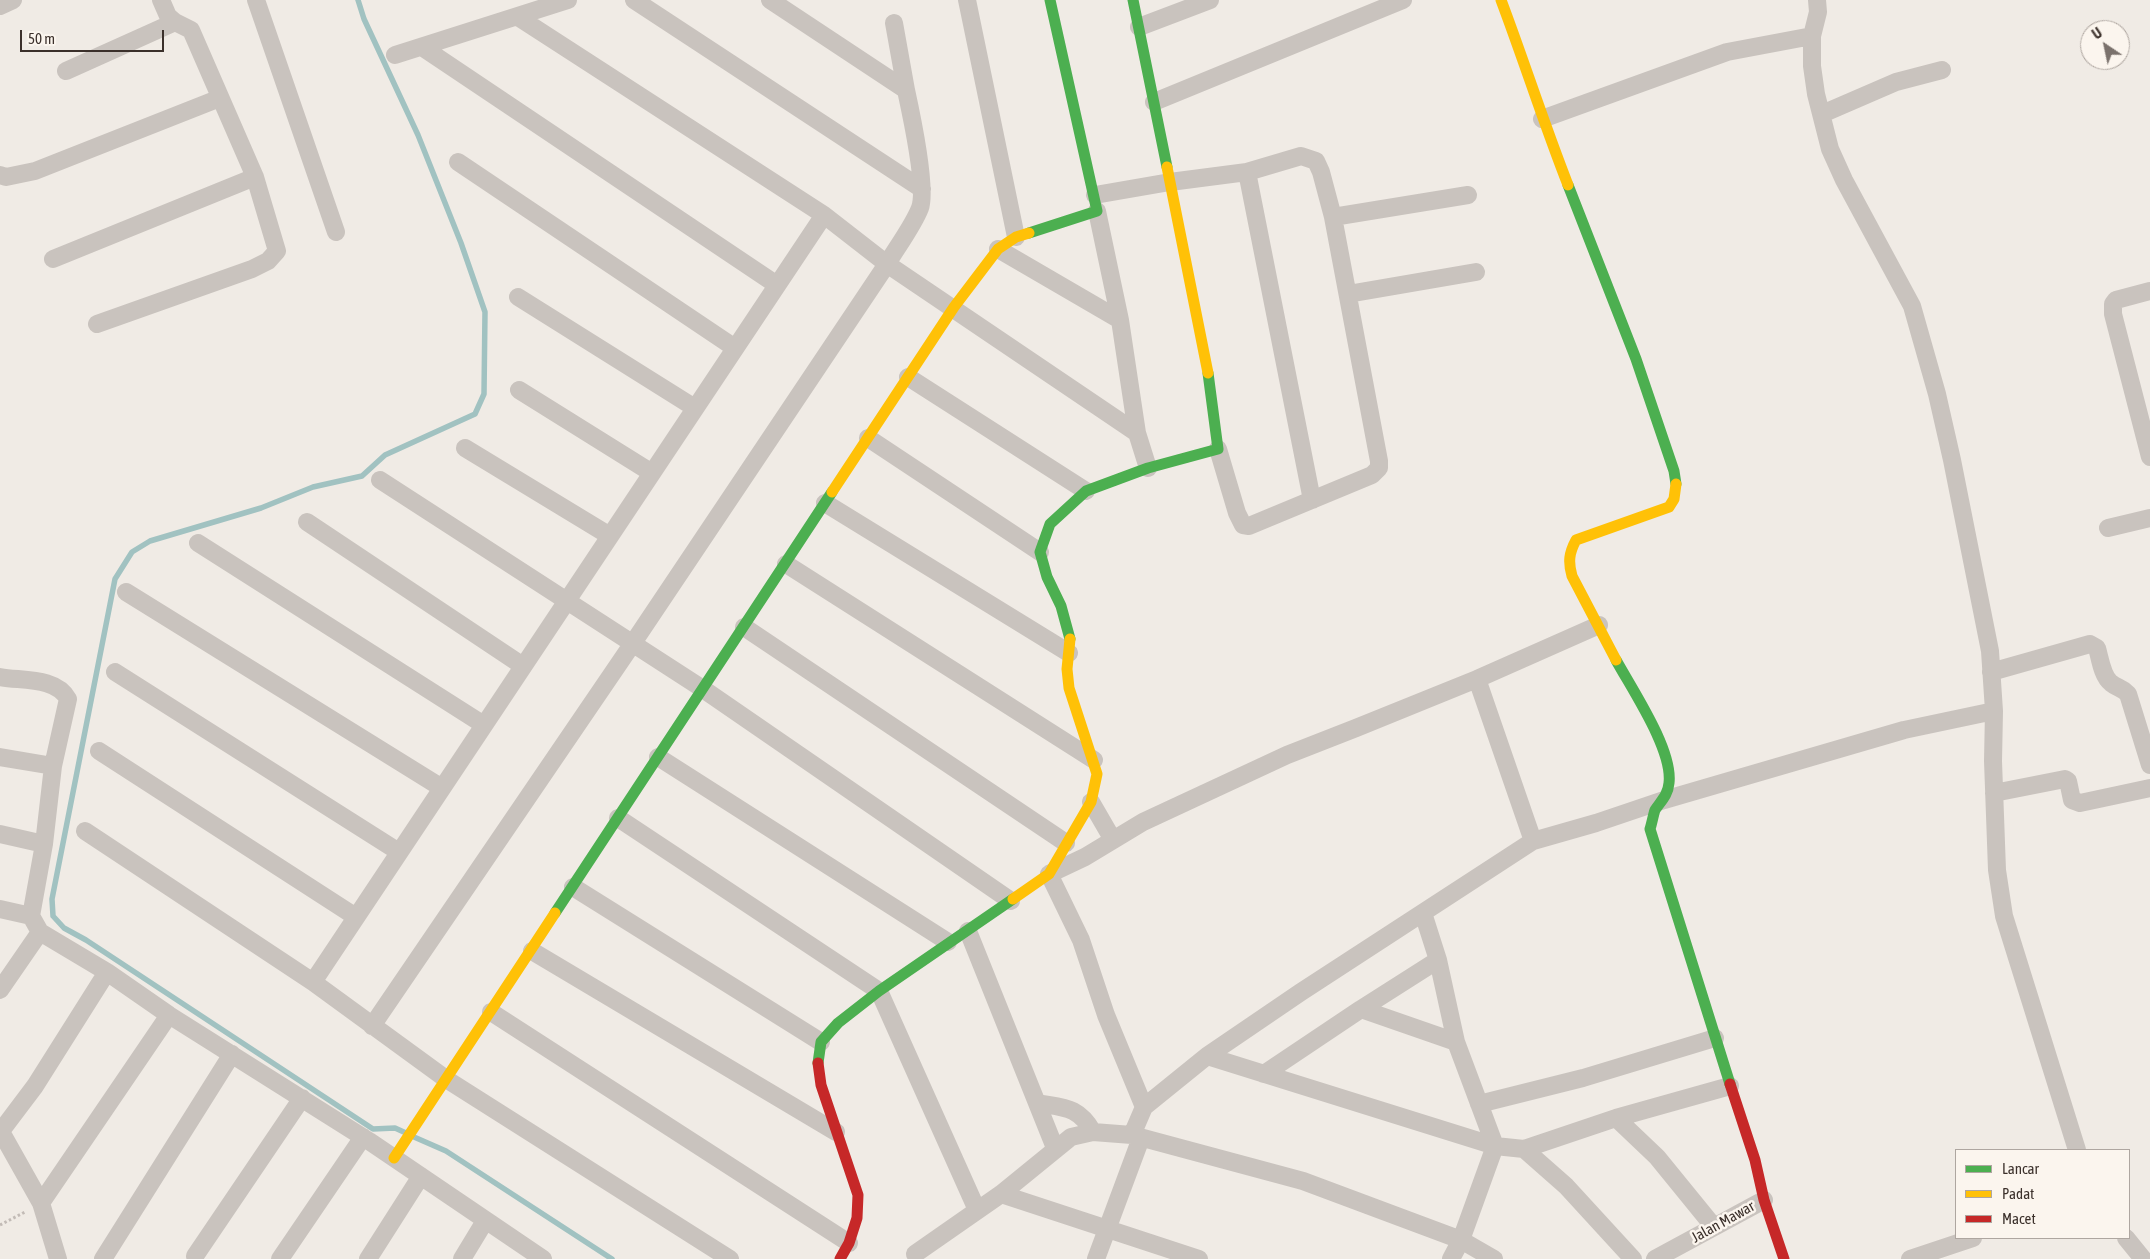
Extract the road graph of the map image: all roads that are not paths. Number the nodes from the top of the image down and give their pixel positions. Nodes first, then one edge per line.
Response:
1 (13, 0) edge
2 (161, 0) edge
3 (256, 0) edge
4 (568, 0) edge
5 (634, 0) edge
6 (770, 0) edge
7 (967, 0) edge
8 (1050, 0) edge
9 (1133, 0) edge
10 (1210, 0) edge
11 (1402, 0) edge
12 (1501, 0) edge
13 (1818, 0) edge
14 (0, 6) edge
15 (518, 17) junction
16 (175, 22) junction
17 (894, 23) dead end
18 (1139, 26) junction
19 (1812, 36) junction
20 (422, 47) junction
21 (395, 55) dead end
22 (1942, 70) dead end
23 (66, 71) dead end
24 (906, 90) junction
25 (220, 98) junction
26 (1154, 102) junction
27 (1822, 114) junction
28 (1542, 119) junction
29 (458, 162) dead end
30 (1247, 172) junction
31 (0, 175) edge
32 (255, 176) junction
33 (1170, 182) junction
34 (922, 189) junction
35 (1468, 195) dead end
36 (1096, 203) junction
37 (824, 215) junction
38 (1333, 217) junction
39 (336, 232) dead end
40 (1016, 237) junction
41 (998, 250) junction
42 (53, 259) dead end
43 (887, 264) junction
44 (1476, 272) dead end
45 (777, 285) junction
46 (2150, 291) edge
47 (1348, 294) junction
48 (518, 297) dead end
49 (954, 308) junction
50 (1120, 320) junction
51 (97, 324) dead end
52 (735, 348) junction
53 (908, 378) junction
54 (519, 390) dead end
55 (695, 408) junction
56 (1137, 433) junction
57 (868, 438) junction
58 (465, 448) dead end
59 (1218, 450) junction
60 (2150, 457) edge
61 (1148, 468) junction
62 (652, 472) junction
63 (380, 480) dead end
64 (1086, 491) junction
65 (1312, 500) junction
66 (825, 503) junction
67 (2150, 518) edge
68 (307, 522) dead end
69 (2108, 528) dead end
70 (610, 536) junction
71 (198, 543) dead end
72 (1040, 552) junction
73 (786, 564) junction
74 (126, 592) dead end
75 (566, 602) junction
76 (1598, 625) junction
77 (744, 627) junction
78 (633, 643) junction
79 (1069, 653) junction
80 (523, 666) junction
81 (115, 672) dead end
82 (1992, 672) junction
83 (0, 677) edge
84 (1477, 679) junction
85 (703, 689) junction
86 (1994, 711) junction
87 (484, 725) junction
88 (100, 751) dead end
89 (0, 757) edge
90 (658, 757) junction
91 (1094, 760) junction
92 (2150, 765) edge
93 (53, 766) junction
94 (442, 788) junction
95 (2150, 788) edge
96 (1994, 793) junction
97 (1664, 800) junction
98 (1091, 802) junction
99 (618, 818) junction
100 (85, 831) dead end
101 (0, 834) edge
102 (1114, 840) junction
103 (1533, 841) junction
104 (1066, 842) junction
105 (44, 844) junction
106 (399, 852) junction
107 (1049, 874) junction
108 (573, 887) junction
109 (1011, 901) junction
110 (0, 909) edge
111 (1423, 913) junction
112 (356, 917) junction
113 (36, 924) junction
114 (968, 931) junction
115 (948, 942) junction
116 (532, 951) junction
117 (1438, 960) junction
118 (107, 972) junction
119 (314, 982) junction
120 (0, 990) edge
121 (879, 991) junction
122 (1361, 1009) junction
123 (491, 1012) junction
124 (169, 1016) junction
125 (372, 1026) junction
126 (1715, 1038) junction
127 (821, 1042) junction
128 (1456, 1042) junction
129 (232, 1054) junction
130 (1207, 1056) junction
131 (1264, 1074) junction
132 (446, 1079) junction
133 (1730, 1086) junction
134 (302, 1098) junction
135 (1037, 1103) junction
136 (1479, 1104) junction
137 (1144, 1107) junction
138 (1616, 1118) junction
139 (0, 1131) edge
140 (836, 1132) junction
141 (1093, 1132) junction
142 (1137, 1136) junction
143 (363, 1137) junction
144 (1494, 1146) junction
145 (1055, 1148) junction
146 (1524, 1149) junction
147 (2077, 1149) edge
148 (394, 1158) junction
149 (421, 1176) junction
150 (1000, 1194) junction
151 (1764, 1200) junction
152 (41, 1203) junction
153 (977, 1210) junction
154 (485, 1221) junction
155 (1714, 1226) junction
156 (1106, 1230) junction
157 (1970, 1239) edge
158 (2127, 1239) edge
159 (1462, 1240) junction
160 (849, 1243) junction
161 (195, 1256) dead end
162 (58, 1259) edge
163 (103, 1259) edge
164 (280, 1259) edge
165 (368, 1259) edge
166 (462, 1259) edge
167 (544, 1259) edge
168 (730, 1259) edge
169 (840, 1259) edge
170 (929, 1259) edge
171 (1096, 1259) edge
172 (1199, 1259) edge
173 (1452, 1259) edge
174 (1494, 1259) edge
175 (1633, 1259) edge
176 (1655, 1259) edge
177 (1784, 1259) edge
178 (1910, 1259) edge
179 (2143, 1259) edge

1 - 14 street
2 - 16 street
3 - 39 street
4 - 15 street
5 - 34 street
6 - 24 street
7 - 40 street
8 - 36 street
9 - 18 street
10 - 18 street
11 - 26 street
12 - 28 street
13 - 19 street
15 - 20 street
15 - 37 street
16 - 23 street
16 - 25 street
17 - 24 street
18 - 26 street
19 - 27 street
19 - 28 street
20 - 21 street
20 - 45 street
22 - 27 street
24 - 34 street
25 - 31 street
25 - 32 street
26 - 33 street
27 - 82 street
28 - 76 street
29 - 52 street
30 - 33 street
30 - 38 street
30 - 65 street
32 - 42 street
32 - 51 street
33 - 36 street
33 - 59 street
34 - 43 street
35 - 38 street
36 - 40 street
36 - 50 street
37 - 43 street
37 - 45 street
38 - 47 street
40 - 41 street
41 - 49 street
41 - 50 street
43 - 49 street
43 - 78 street
44 - 47 street
45 - 52 street
46 - 60 street
47 - 65 street
48 - 55 street
49 - 53 street
49 - 56 street
50 - 56 street
52 - 55 street
53 - 57 street
53 - 64 street
54 - 62 street
55 - 62 street
56 - 61 street
57 - 66 street
57 - 72 street
58 - 70 street
59 - 61 street
59 - 65 street
61 - 64 street
62 - 70 street
63 - 75 street
64 - 72 street
66 - 73 street
66 - 79 street
67 - 69 street
68 - 80 street
70 - 75 street
71 - 87 street
72 - 79 street
73 - 77 street
73 - 91 street
74 - 94 street
75 - 78 street
75 - 80 street
76 - 84 street
76 - 97 street
77 - 85 street
77 - 104 street
78 - 85 street
78 - 125 street
79 - 91 street
80 - 87 street
81 - 106 street
82 - 86 street
82 - 92 street
83 - 93 street
84 - 102 street
84 - 103 street
85 - 90 street
85 - 109 street
86 - 96 street
86 - 97 street
87 - 94 street
88 - 112 street
89 - 93 street
90 - 99 street
90 - 115 street
91 - 98 street
93 - 105 street
94 - 106 street
95 - 96 street
96 - 147 street
97 - 103 street
97 - 126 street
98 - 102 street
98 - 104 street
99 - 108 street
99 - 121 street
100 - 119 street
101 - 105 street
102 - 107 street
103 - 111 street
104 - 107 street
105 - 113 street
106 - 112 street
107 - 109 street
107 - 137 street
108 - 116 street
108 - 127 street
109 - 114 street
110 - 113 street
111 - 117 street
111 - 130 street
112 - 119 street
113 - 118 street
113 - 120 street
114 - 115 street
114 - 135 street
115 - 121 street
116 - 123 street
116 - 140 street
117 - 122 street
117 - 128 street
118 - 124 street
118 - 139 street
119 - 125 street
121 - 127 street
121 - 153 street
122 - 128 street
122 - 131 street
123 - 132 street
123 - 160 street
124 - 129 street
124 - 152 street
125 - 132 street
126 - 133 street
126 - 136 street
127 - 140 street
128 - 136 street
129 - 134 street
129 - 163 street
130 - 131 street
130 - 137 street
131 - 144 street
132 - 148 street
132 - 168 street
133 - 138 street
133 - 151 street
134 - 143 street
134 - 161 street
135 - 141 street
135 - 145 street
136 - 144 street
137 - 142 street
138 - 146 street
138 - 155 street
139 - 152 street
140 - 160 street
141 - 142 street
141 - 145 street
142 - 156 street
142 - 159 street
143 - 148 street
143 - 164 street
144 - 146 street
144 - 159 street
145 - 150 street
146 - 175 street
148 - 149 street
149 - 154 street
149 - 165 street
150 - 153 street
150 - 156 street
151 - 155 street, Jalan Mawar
151 - 177 street
152 - 162 street
153 - 170 street
154 - 166 street
154 - 167 street
155 - 176 street, Jalan Mawar
156 - 171 street
156 - 172 street
157 - 178 street
158 - 179 street
159 - 173 street
159 - 174 street
160 - 169 street

